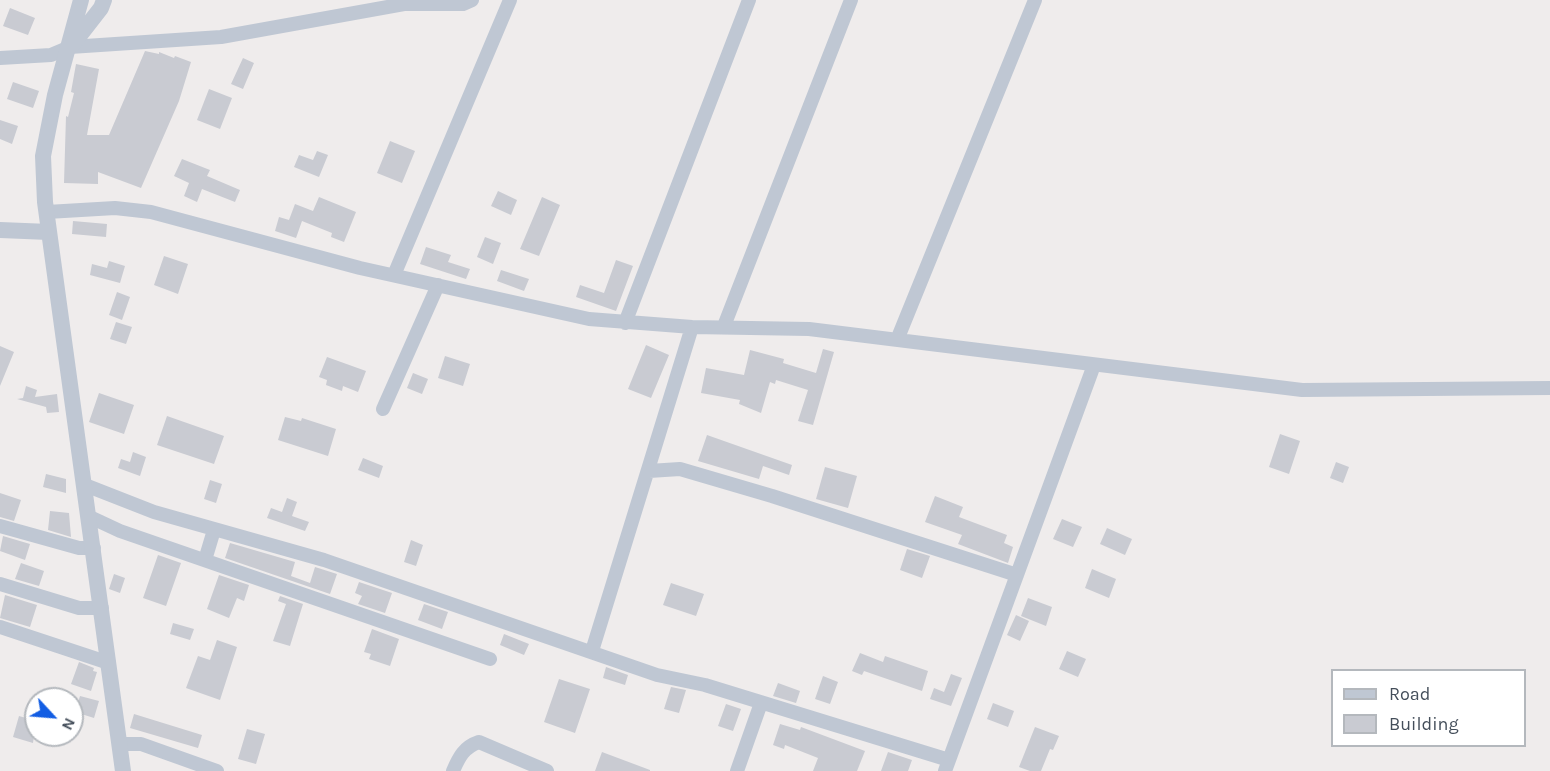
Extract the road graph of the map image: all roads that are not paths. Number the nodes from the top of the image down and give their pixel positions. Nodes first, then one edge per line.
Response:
1 (81, 0) edge
2 (104, 0) edge
3 (472, 0) edge
4 (510, 0) edge
5 (749, 0) edge
6 (851, 0) edge
7 (1035, 0) edge
8 (70, 47) junction
9 (0, 57) edge
10 (46, 212) junction
11 (0, 230) edge
12 (50, 232) junction
13 (394, 275) junction
14 (438, 285) junction
15 (625, 323) junction
16 (724, 326) junction
17 (692, 327) junction
18 (897, 340) junction
19 (1094, 365) junction
20 (1550, 388) edge
21 (383, 409) dead end
22 (649, 471) junction
23 (85, 486) junction
24 (90, 517) junction
25 (0, 526) edge
26 (214, 530) junction
27 (94, 548) junction
28 (205, 560) junction
29 (1017, 575) junction
30 (0, 584) edge
31 (102, 608) junction
32 (0, 627) edge
33 (592, 651) junction
34 (490, 659) dead end
35 (109, 663) junction
36 (761, 703) junction
37 (119, 744) junction
38 (947, 766) edge
39 (123, 771) edge
40 (217, 771) edge
41 (453, 771) edge
42 (547, 771) edge
43 (737, 771) edge

1 - 8 street
2 - 8 street
3 - 8 street
4 - 13 street
5 - 15 street
6 - 16 street
7 - 18 street
8 - 9 street
8 - 10 street
10 - 12 street
10 - 13 street
11 - 12 street
12 - 23 street
13 - 14 street
14 - 15 street
14 - 21 street
15 - 17 street
16 - 17 street
16 - 18 street
17 - 22 street
18 - 19 street
19 - 20 street
19 - 29 street
22 - 29 street
22 - 33 street
23 - 24 street
23 - 26 street
24 - 27 street
24 - 28 street
25 - 27 street
26 - 28 street
26 - 33 street
27 - 31 street
28 - 34 street
29 - 38 street
30 - 31 street
31 - 35 street
32 - 35 street
33 - 36 street
35 - 37 street
36 - 38 street
36 - 43 street
37 - 39 street
37 - 40 street
41 - 42 street

